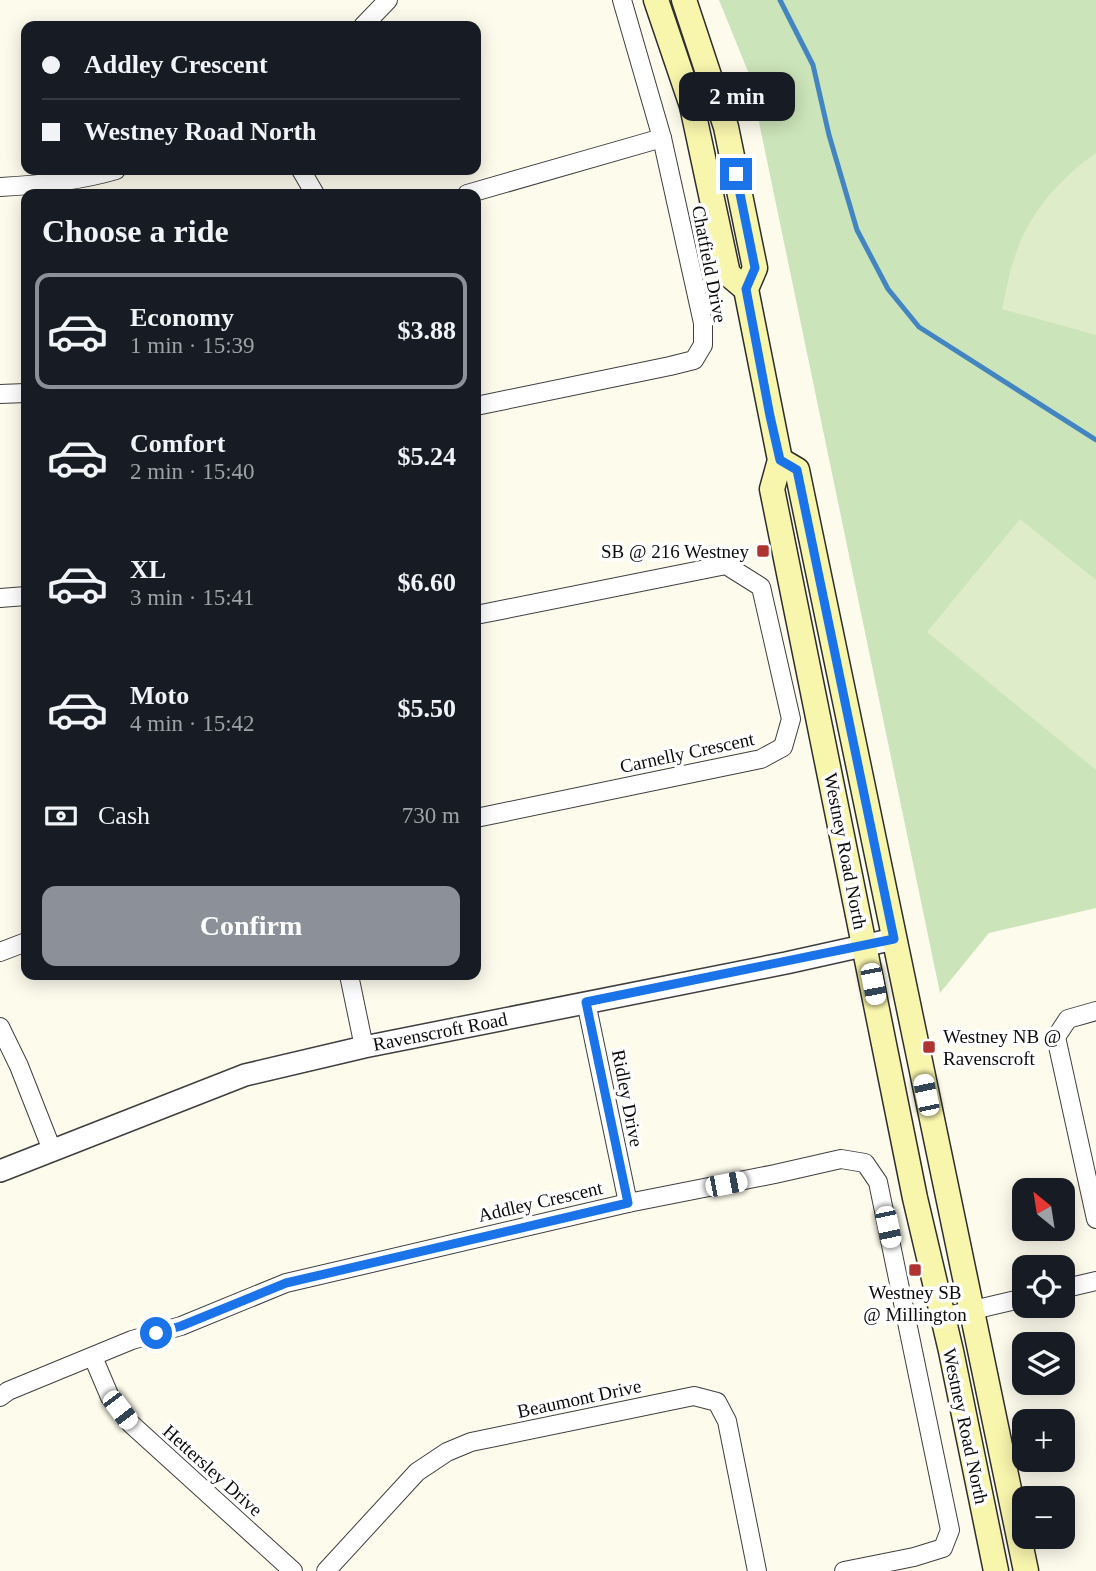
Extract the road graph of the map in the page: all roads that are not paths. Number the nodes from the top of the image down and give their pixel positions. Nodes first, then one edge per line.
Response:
1 (388, 0) edge
2 (622, 0) edge
3 (656, 0) edge
4 (684, 0) edge
5 (368, 21) edge
6 (662, 138) junction
7 (98, 175) edge
8 (0, 187) edge
9 (481, 190) edge
10 (746, 289) junction
11 (21, 393) edge
12 (0, 394) edge
13 (481, 405) edge
14 (780, 460) junction
15 (21, 596) edge
16 (0, 598) edge
17 (481, 614) edge
18 (481, 816) edge
19 (894, 939) junction
20 (21, 944) edge
21 (865, 946) junction
22 (0, 952) edge
23 (350, 980) edge
24 (586, 1002) junction
25 (1096, 1011) edge
26 (0, 1027) edge
27 (364, 1047) junction
28 (52, 1150) junction
29 (0, 1171) edge
30 (628, 1203) junction
31 (1096, 1219) edge
32 (1096, 1281) edge
33 (1075, 1286) edge
34 (1012, 1301) edge
35 (971, 1311) junction
36 (943, 1317) junction
37 (93, 1357) junction
38 (0, 1397) edge
39 (1001, 1452) junction
40 (973, 1459) junction
41 (293, 1571) edge
42 (326, 1571) edge
43 (757, 1571) edge
44 (844, 1571) edge
45 (996, 1571) edge
46 (1026, 1571) edge

1 - 5 street
2 - 6 street, Chatfield Drive
3 - 10 main road, Westney Road North
4 - 10 main road, Westney Road North
6 - 9 street
6 - 13 street, Chatfield Drive
7 - 8 street
10 - 14 main road, Westney Road North
11 - 12 street
14 - 19 main road, Westney Road North
14 - 21 main road, Westney Road North
15 - 16 street
17 - 18 street, Carnelly Crescent
19 - 21 street, Ravenscroft Road
19 - 35 main road, Westney Road North
20 - 22 street
21 - 24 street, Ravenscroft Road
21 - 36 main road, Westney Road North
23 - 27 street
24 - 27 street, Ravenscroft Road
24 - 30 street, Ridley Drive
25 - 31 street
26 - 28 street
27 - 28 street, Ravenscroft Road
28 - 29 street, Ravenscroft Road
30 - 37 street, Addley Crescent
30 - 44 street, Addley Crescent
32 - 33 street
34 - 35 street
35 - 36 street
35 - 39 main road, Westney Road North
36 - 40 main road, Westney Road North
37 - 38 street, Addley Crescent
37 - 41 street, Hettersley Drive
39 - 40 main road
39 - 46 main road, Westney Road North
40 - 45 main road, Westney Road North
42 - 43 street, Beaumont Drive

